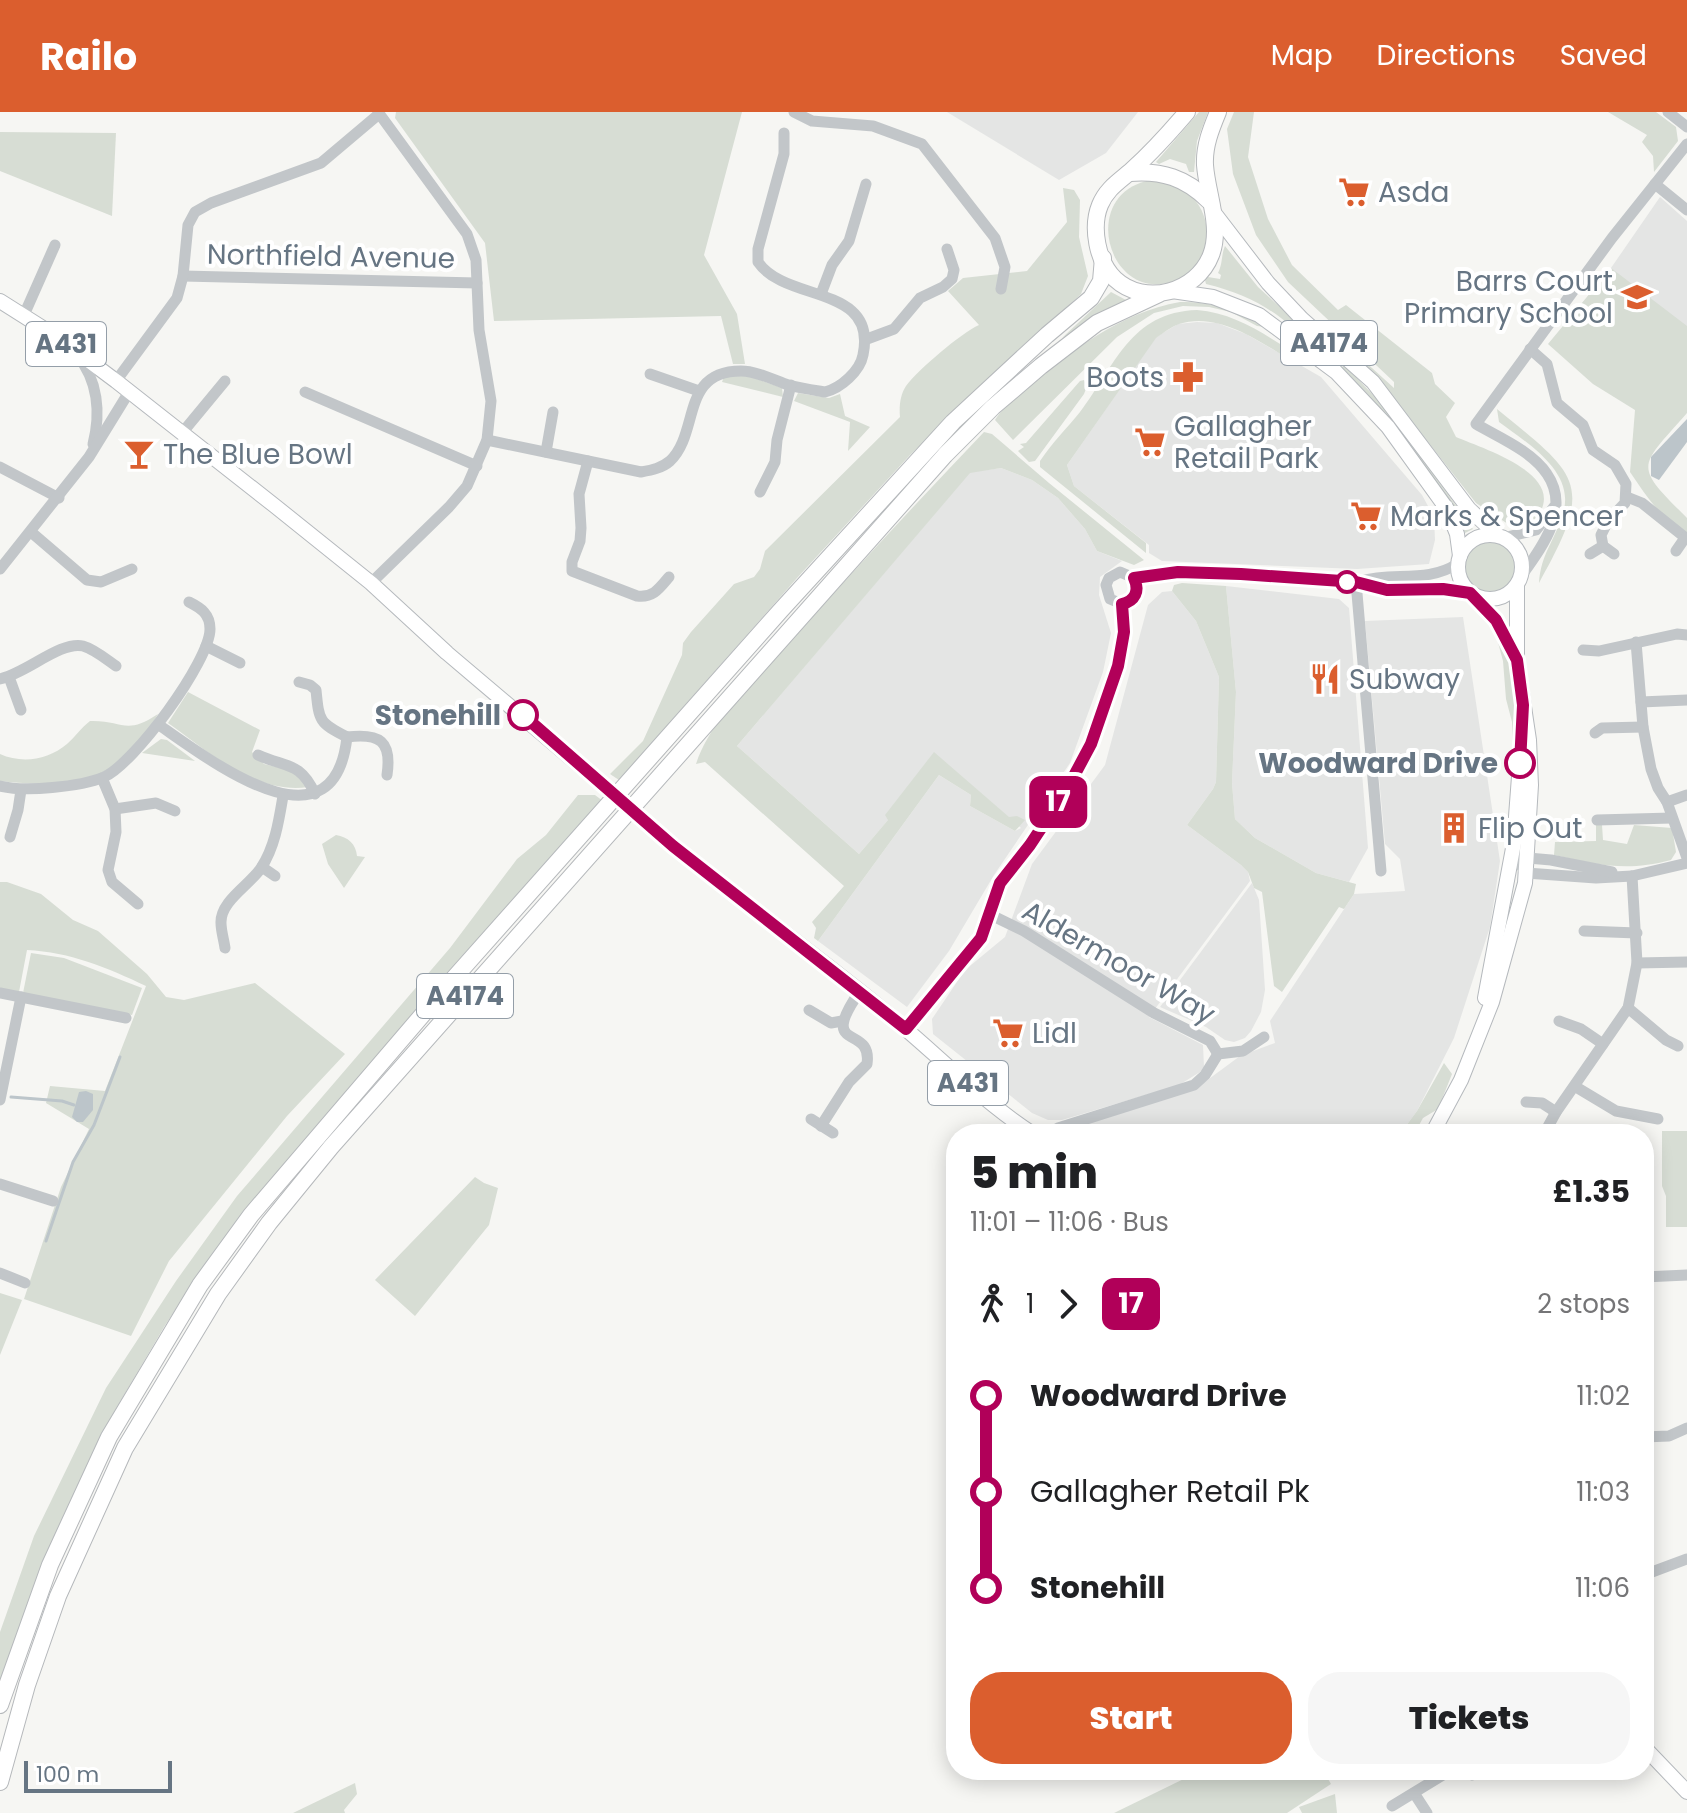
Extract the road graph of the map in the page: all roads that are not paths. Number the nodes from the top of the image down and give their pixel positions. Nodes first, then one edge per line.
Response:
1 (794, 112) edge
2 (1187, 112) edge
3 (1218, 112) edge
4 (1668, 112) edge
5 (378, 113) edge
6 (1687, 127) edge
7 (784, 133) dead end
8 (1687, 144) edge
9 (1129, 173) junction
10 (866, 184) dead end
11 (1655, 184) junction
12 (1211, 205) junction
13 (1687, 210) edge
14 (55, 245) dead end
15 (947, 249) dead end
16 (1103, 258) junction
17 (183, 276) junction
18 (477, 283) junction
19 (1001, 289) dead end
20 (1166, 293) junction
21 (821, 294) junction
22 (0, 301) edge
23 (24, 315) junction
24 (867, 339) junction
25 (70, 346) junction
26 (1530, 349) junction
27 (650, 374) dead end
28 (116, 381) junction
29 (225, 381) dead end
30 (791, 385) junction
31 (699, 391) junction
32 (129, 392) junction
33 (305, 392) dead end
34 (553, 412) dead end
35 (182, 433) junction
36 (487, 440) junction
37 (546, 452) junction
38 (89, 457) junction
39 (588, 461) junction
40 (477, 466) junction
41 (0, 467) edge
42 (767, 487) dead end
43 (1627, 497) junction
44 (59, 498) junction
45 (1554, 507) junction
46 (31, 532) junction
47 (1500, 536) junction
48 (1686, 539) edge
49 (1603, 546) junction
50 (1676, 551) dead end
51 (1590, 554) dead end
52 (1614, 554) dead end
53 (1459, 560) junction
54 (0, 569) edge
55 (132, 569) dead end
56 (669, 577) dead end
57 (1134, 578) junction
58 (1519, 580) junction
59 (1356, 582) junction
60 (371, 583) junction
61 (1472, 594) junction
62 (189, 602) dead end
63 (1122, 604) junction
64 (1687, 635) edge
65 (1636, 642) junction
66 (206, 646) junction
67 (1583, 650) dead end
68 (1517, 660) junction
69 (240, 663) dead end
70 (116, 666) dead end
71 (4, 678) edge
72 (299, 682) dead end
73 (1687, 700) edge
74 (1641, 702) junction
75 (1523, 705) junction
76 (21, 710) dead end
77 (159, 725) junction
78 (1643, 727) junction
79 (1595, 733) dead end
80 (347, 737) junction
81 (258, 755) dead end
82 (387, 775) dead end
83 (102, 778) junction
84 (0, 786) edge
85 (21, 790) junction
86 (315, 794) junction
87 (1687, 795) edge
88 (283, 796) junction
89 (1667, 802) junction
90 (115, 809) junction
91 (175, 811) dead end
92 (1672, 818) junction
93 (1597, 820) dead end
94 (10, 837) dead end
95 (1513, 846) junction
96 (1687, 861) edge
97 (1525, 866) junction
98 (262, 867) junction
99 (1381, 871) dead end
100 (275, 876) dead end
101 (1632, 876) junction
102 (138, 904) dead end
103 (991, 915) junction
104 (1584, 931) dead end
105 (1637, 933) junction
106 (225, 948) dead end
107 (1492, 958) junction
108 (1687, 962) edge
109 (1637, 963) junction
110 (860, 991) junction
111 (0, 993) edge
112 (21, 997) junction
113 (1628, 1008) junction
114 (809, 1010) dead end
115 (126, 1018) dead end
116 (842, 1021) junction
117 (1559, 1021) dead end
118 (1480, 1027) junction
119 (906, 1029) junction
120 (1264, 1037) dead end
121 (1603, 1044) junction
122 (1678, 1046) dead end
123 (1218, 1054) junction
124 (2, 1076) edge
125 (1576, 1087) junction
126 (0, 1100) edge
127 (1526, 1102) dead end
128 (1556, 1112) junction
129 (1658, 1119) dead end
130 (1020, 1124) edge
131 (1071, 1124) edge
132 (1437, 1124) edge
133 (1549, 1124) edge
134 (833, 1133) dead end
135 (0, 1184) edge
136 (53, 1201) dead end
137 (0, 1273) edge
138 (1687, 1275) edge
139 (1654, 1277) edge
140 (25, 1283) dead end
141 (1687, 1428) edge
142 (1654, 1437) edge
143 (1687, 1559) edge
144 (1654, 1571) edge
145 (0, 1705) edge
146 (1654, 1757) edge
147 (1435, 1780) edge
148 (0, 1782) edge
149 (1687, 1792) edge
150 (1414, 1793) junction
151 (1392, 1806) dead end
152 (1427, 1813) edge

1 - 19 street
2 - 9 highway, A4174
3 - 12 highway, A4174
4 - 6 street
5 - 17 street
5 - 18 street
7 - 21 street
8 - 11 street
9 - 12 highway, A4174
9 - 16 highway, A4174
10 - 21 street
11 - 13 street
11 - 26 street
12 - 20 highway, A4174
12 - 47 main road, A4174
14 - 23 street
15 - 24 street
16 - 20 highway, A4174
16 - 145 highway, A4174
17 - 18 street, Northfield Avenue
17 - 28 street
18 - 36 street
20 - 53 main road, A4174
20 - 148 highway, A4174
21 - 24 street
22 - 23 main road, A431
23 - 25 main road, A431
24 - 30 street
25 - 28 main road, A431
25 - 38 street
26 - 43 street
26 - 45 street
27 - 31 street
28 - 32 main road, A431
29 - 35 street
30 - 31 street
30 - 42 street
31 - 39 street
32 - 35 main road, A431
32 - 38 street
33 - 40 street
34 - 37 street
35 - 60 main road, A431
36 - 37 street
36 - 40 street
37 - 39 street
38 - 44 street
39 - 56 street
40 - 60 street
41 - 44 street
43 - 48 street
43 - 49 street
44 - 46 street
45 - 47 street
45 - 58 street
46 - 54 street
46 - 55 street
47 - 53 main road
47 - 58 main road, A4174
48 - 50 street
49 - 51 street
49 - 52 street
53 - 59 street
53 - 61 main road, A4174
57 - 59 street
57 - 63 street
57 - 63 street
58 - 61 main road
58 - 68 main road, A4174
59 - 61 street
59 - 99 street
60 - 110 main road, A431, bridge
61 - 68 main road, A4174
62 - 66 street
63 - 103 street, Aldermoor Way
64 - 65 street
65 - 67 street
65 - 74 street
66 - 69 street
66 - 77 street
68 - 75 main road, A4174
70 - 71 street
71 - 76 street
72 - 80 street
73 - 74 street
74 - 78 street
75 - 95 main road, A4174
75 - 97 main road, A4174
77 - 83 street
77 - 88 street
78 - 79 street
78 - 89 street
80 - 82 street
80 - 86 street
81 - 86 street
83 - 85 street
83 - 90 street
84 - 85 street
85 - 94 street
86 - 88 street
87 - 89 street
88 - 98 street
89 - 92 street
90 - 91 street
90 - 102 street
92 - 93 street
92 - 96 street
95 - 97 street
95 - 107 main road, A4174
96 - 101 street
97 - 101 street
97 - 107 main road, A4174
97 - 118 main road, A4174
98 - 100 street
98 - 106 street
101 - 105 street
103 - 119 street, Aldermoor Way
103 - 123 street, Aldermoor Way
104 - 105 street
105 - 109 street
107 - 118 main road, A4174
108 - 109 street
109 - 113 street
110 - 116 street
110 - 119 main road, A431
111 - 112 street
112 - 115 street
112 - 124 street
113 - 121 street
113 - 122 street
114 - 116 street
116 - 134 street
117 - 121 street
118 - 132 main road, A4174
119 - 130 main road, A431
120 - 123 street
121 - 125 street
123 - 131 street
124 - 126 street
125 - 128 street
125 - 129 street
127 - 128 street
128 - 133 street
135 - 136 street
137 - 140 street
138 - 139 street
141 - 142 street
143 - 144 street
146 - 149 main road
147 - 150 street
150 - 151 street
150 - 152 street

